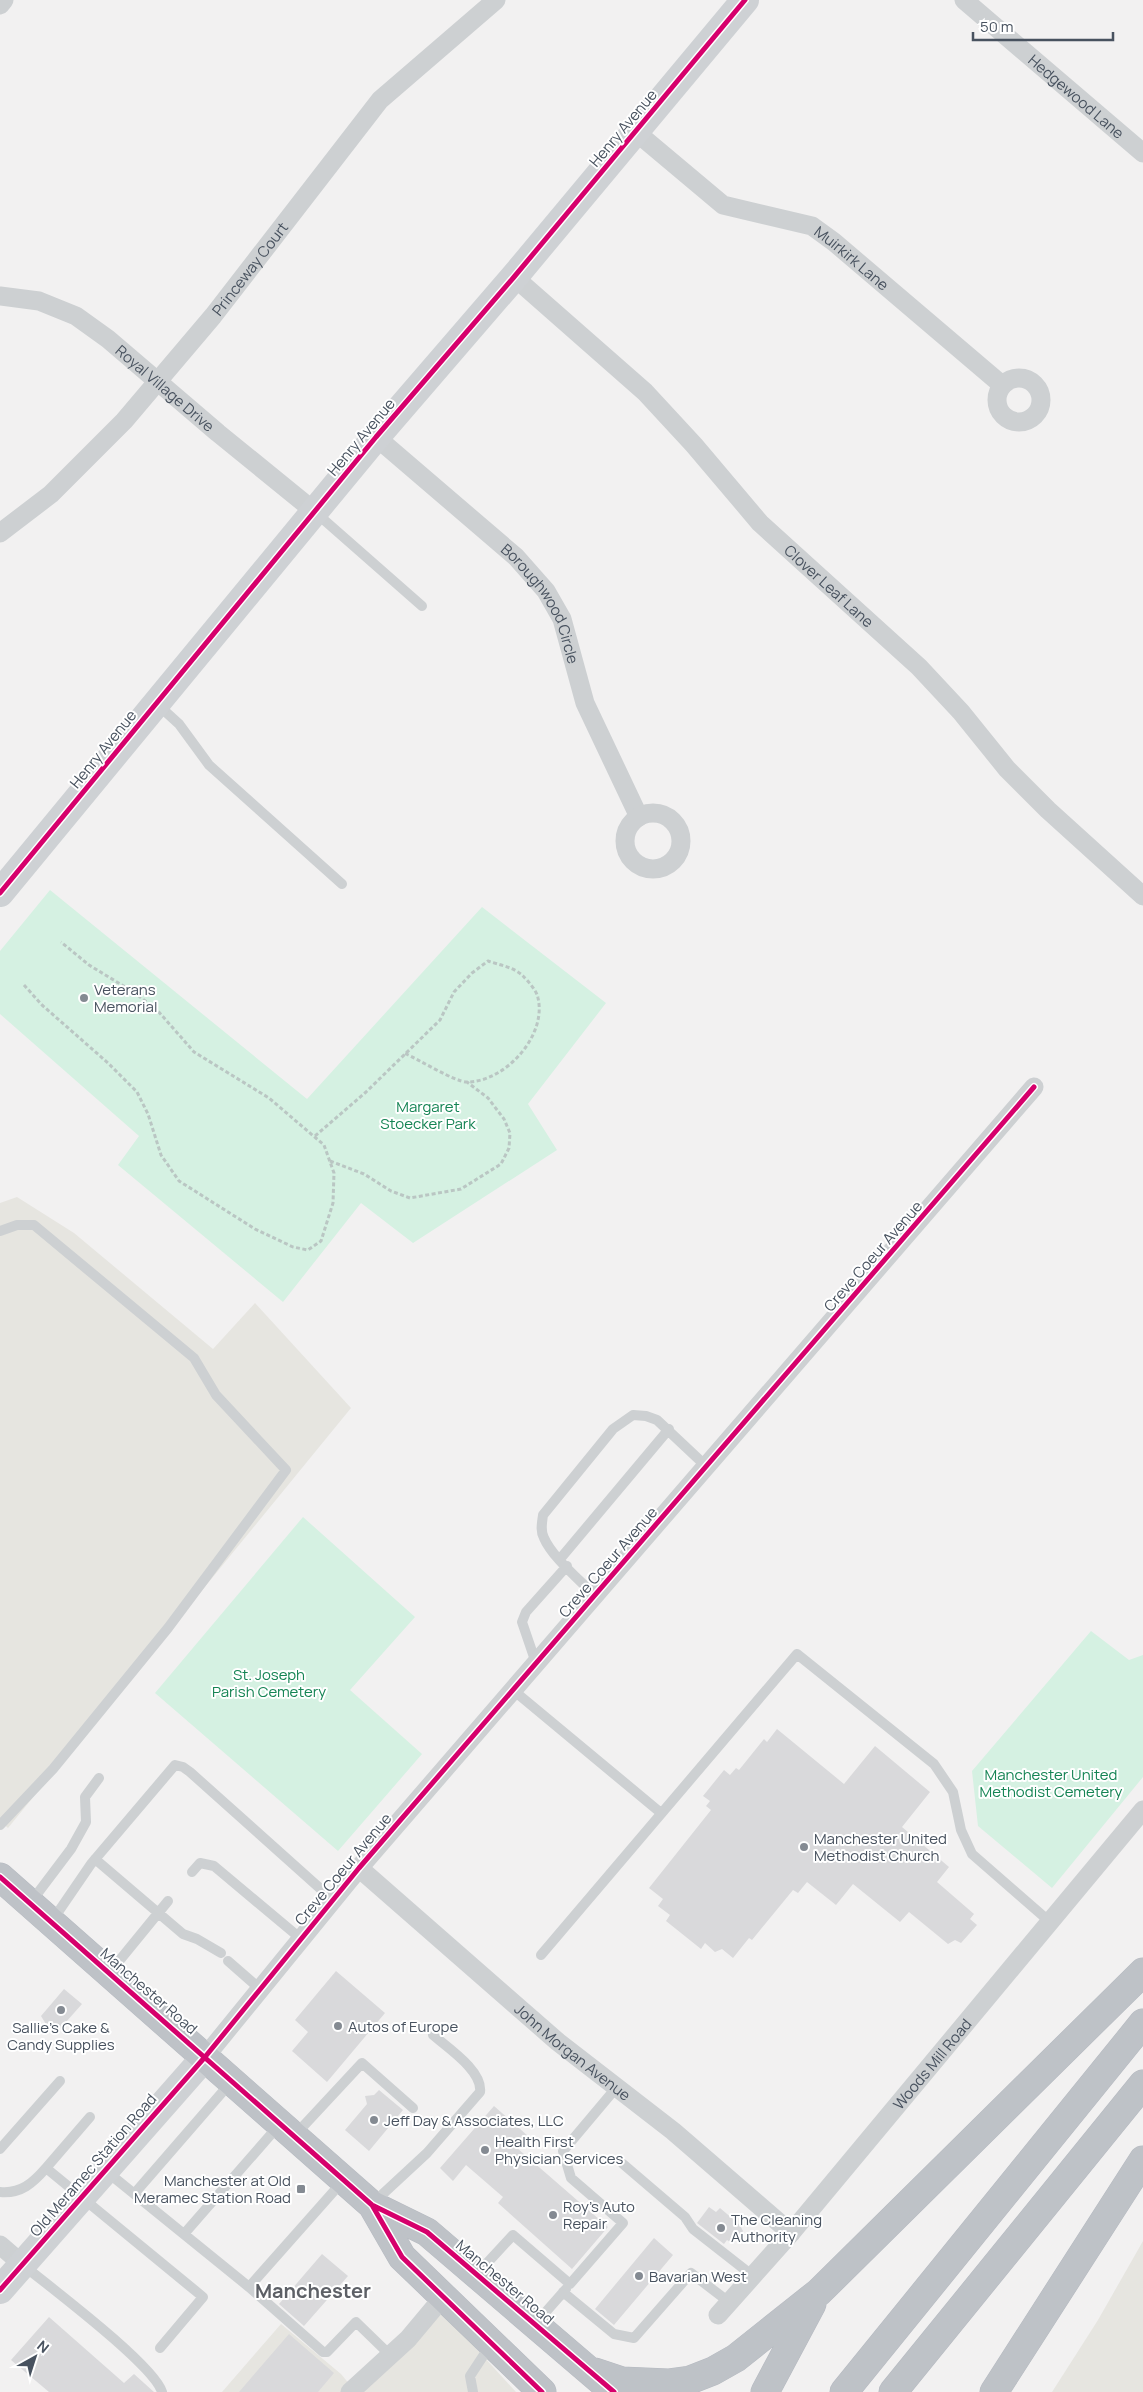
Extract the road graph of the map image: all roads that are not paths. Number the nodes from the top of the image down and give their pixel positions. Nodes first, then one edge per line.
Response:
1 (4, 0) edge
2 (496, 0) edge
3 (745, 0) edge
4 (964, 0) edge
5 (0, 5) edge
6 (636, 132) junction
7 (1143, 153) edge
8 (514, 277) junction
9 (0, 296) edge
10 (158, 382) junction
11 (1002, 385) dead end
12 (376, 437) junction
13 (314, 511) junction
14 (0, 533) edge
15 (422, 606) dead end
16 (156, 703) junction
17 (639, 817) dead end
18 (342, 884) dead end
19 (0, 893) edge
20 (1143, 896) edge
21 (1034, 1087) dead end
22 (0, 1231) edge
23 (669, 1429) junction
24 (707, 1467) junction
25 (563, 1562) junction
26 (595, 1596) junction
27 (536, 1663) junction
28 (513, 1690) junction
29 (99, 1778) dead end
30 (0, 1809) edge
31 (1143, 1810) edge
32 (662, 1813) junction
33 (8, 1816) junction
34 (0, 1825) edge
35 (95, 1859) junction
36 (359, 1868) junction
37 (192, 1872) dead end
38 (0, 1877) edge
39 (333, 1900) junction
40 (168, 1901) dead end
41 (30, 1903) junction
42 (158, 1913) junction
43 (51, 1922) junction
44 (1050, 1922) junction
45 (300, 1938) junction
46 (541, 1955) dead end
47 (1143, 1972) edge
48 (109, 1973) junction
49 (260, 1989) junction
50 (1143, 2023) edge
51 (433, 2035) dead end
52 (205, 2057) junction
53 (60, 2081) dead end
54 (232, 2081) junction
55 (1143, 2084) edge
56 (616, 2088) junction
57 (412, 2108) dead end
58 (90, 2117) dead end
59 (287, 2130) junction
60 (0, 2149) edge
61 (1143, 2160) edge
62 (623, 2164) dead end
63 (46, 2168) junction
64 (105, 2170) junction
65 (343, 2180) junction
66 (0, 2192) edge
67 (134, 2194) junction
68 (82, 2197) junction
69 (372, 2205) junction
70 (791, 2233) junction
71 (184, 2234) junction
72 (0, 2245) edge
73 (22, 2264) junction
74 (477, 2274) junction
75 (753, 2276) junction
76 (249, 2287) junction
77 (567, 2288) junction
78 (0, 2290) edge
79 (819, 2292) junction
80 (444, 2296) junction
81 (724, 2308) joint
82 (535, 2324) junction
83 (492, 2344) junction
84 (160, 2348) dead end
85 (390, 2355) junction
86 (588, 2370) junction
87 (162, 2392) edge
88 (350, 2392) edge
89 (473, 2392) edge
90 (542, 2392) edge
91 (614, 2392) edge
92 (765, 2392) edge
93 (844, 2392) edge
94 (893, 2392) edge
95 (994, 2392) edge

1 - 5 street
2 - 10 street, Princeway Court
3 - 6 street, Henry Avenue
4 - 7 street, Hedgewood Lane
6 - 8 street, Henry Avenue
6 - 11 street, Muirkirk Lane
8 - 12 street, Henry Avenue
8 - 20 street, Clover Leaf Lane
9 - 10 street, Royal Village Drive
10 - 13 street, Royal Village Drive
10 - 14 street, Princeway Court
12 - 13 street, Henry Avenue
12 - 17 street, Boroughwood Circle
13 - 15 lane
13 - 16 street, Henry Avenue
16 - 18 lane
16 - 19 street, Henry Avenue
21 - 24 street, Creve Coeur Avenue
22 - 33 lane
23 - 24 lane
23 - 25 lane
23 - 25 lane
24 - 26 street, Creve Coeur Avenue
25 - 26 lane
25 - 27 lane
26 - 27 street, Creve Coeur Avenue
27 - 28 street, Creve Coeur Avenue
28 - 32 lane
28 - 36 street, Creve Coeur Avenue
29 - 41 lane
30 - 33 lane
31 - 44 street, Woods Mill Road
32 - 44 lane
32 - 46 lane
33 - 34 lane
35 - 39 lane
35 - 42 lane
35 - 43 lane
36 - 39 street, Creve Coeur Avenue
36 - 56 street, John Morgan Avenue
37 - 45 lane
38 - 41 highway, Manchester Road
39 - 45 street, Creve Coeur Avenue
40 - 42 lane
41 - 43 highway, Manchester Road
42 - 48 lane
42 - 49 lane
43 - 48 highway, Manchester Road
44 - 70 street, Woods Mill Road
45 - 49 street, Creve Coeur Avenue
47 - 79 highway
48 - 52 highway, Manchester Road
49 - 52 street, Creve Coeur Avenue
50 - 93 highway
51 - 69 lane
52 - 54 highway, Manchester Road
52 - 64 street, Old Meramec Station Road
53 - 60 lane
54 - 59 highway, Manchester Road
54 - 67 lane
55 - 94 highway
56 - 70 street, John Morgan Avenue
56 - 77 lane
57 - 59 lane
58 - 63 lane
59 - 65 highway, Manchester Road
59 - 71 lane
61 - 95 highway
62 - 75 lane
63 - 66 lane
63 - 68 lane
64 - 67 lane
64 - 68 street, Old Meramec Station Road
65 - 69 highway, Manchester Road
65 - 76 lane
67 - 71 lane
68 - 73 street, Old Meramec Station Road
68 - 84 lane
69 - 74 highway, Manchester Road
69 - 80 highway, Manchester Road
70 - 75 street, Woods Mill Road
71 - 76 lane
72 - 73 street
73 - 78 street, Old Meramec Station Road
73 - 87 lane
74 - 77 lane
74 - 82 highway, Manchester Road
75 - 81 street, Woods Mill Road
76 - 85 lane
77 - 81 lane
77 - 82 lane
79 - 86 highway
79 - 92 highway
80 - 83 highway, Manchester Road
80 - 85 street
82 - 86 highway, Manchester Road
83 - 89 lane
83 - 90 highway, Manchester Road
85 - 88 street
86 - 91 highway, Manchester Road

